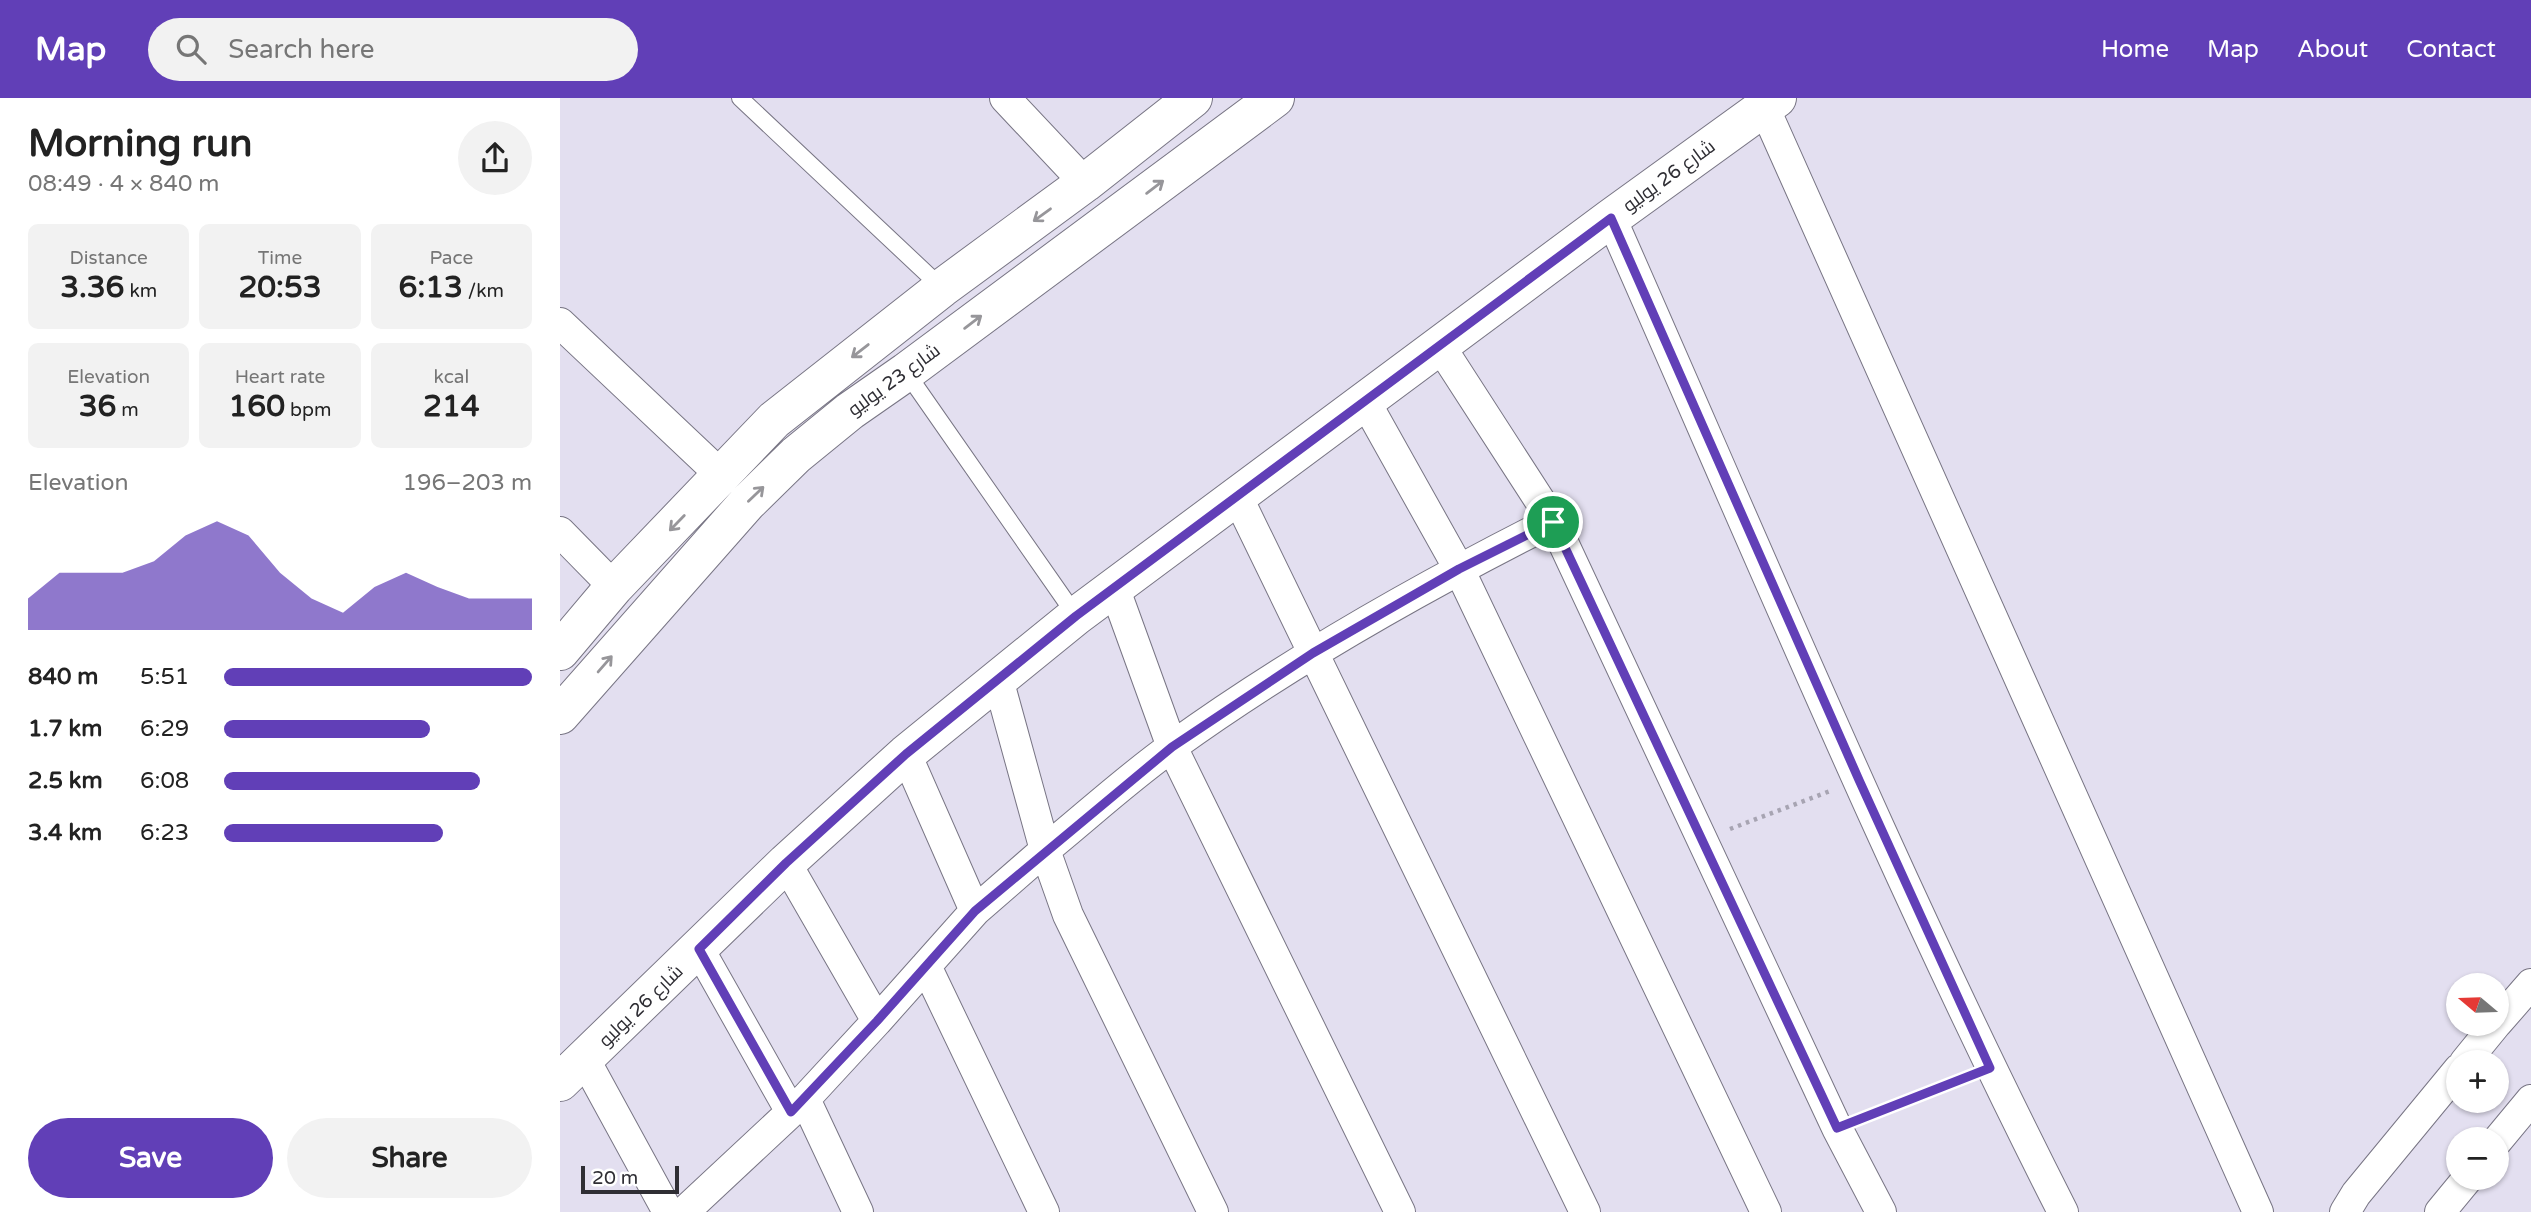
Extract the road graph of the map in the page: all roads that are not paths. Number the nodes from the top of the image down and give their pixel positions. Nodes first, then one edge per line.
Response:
1 (740, 98) edge
2 (1004, 98) edge
3 (1193, 98) edge
4 (1275, 98) edge
5 (1770, 102) edge
6 (1085, 183) junction
7 (1611, 218) junction
8 (942, 288) junction
9 (560, 323) edge
10 (1440, 346) junction
11 (906, 372) junction
12 (1365, 401) junction
13 (722, 476) junction
14 (1237, 496) junction
15 (1553, 522) junction
16 (560, 531) edge
17 (1459, 569) junction
18 (614, 587) junction
19 (1114, 587) junction
20 (1076, 616) junction
21 (560, 651) edge
22 (1313, 653) junction
23 (999, 679) junction
24 (560, 715) edge
25 (1172, 747) junction
26 (906, 754) junction
27 (1045, 850) junction
28 (786, 863) junction
29 (975, 911) junction
30 (699, 949) junction
31 (926, 966) junction
32 (2531, 984) edge
33 (2510, 1008) edge
34 (877, 1021) junction
35 (2486, 1036) edge
36 (2475, 1050) edge
37 (572, 1071) edge
38 (2446, 1085) edge
39 (2531, 1100) edge
40 (798, 1106) junction
41 (2509, 1127) edge
42 (2458, 1190) edge
43 (684, 1210) edge
44 (858, 1212) edge
45 (1044, 1212) edge
46 (1213, 1212) edge
47 (1400, 1212) edge
48 (1585, 1212) edge
49 (1766, 1212) edge
50 (1881, 1212) edge
51 (2063, 1212) edge
52 (2258, 1212) edge
53 (2345, 1212) edge
54 (2440, 1212) edge

1 - 8 lane
2 - 6 street
3 - 6 street
11 -> 4 street, شارع 23 يوليو
5 - 7 street, شارع 26 يوليو
5 - 52 street
6 -> 8 street
7 - 10 street, شارع 26 يوليو
7 - 51 street
8 -> 13 street
9 - 13 street
10 - 12 street, شارع 26 يوليو
10 - 15 street
11 - 20 lane
24 -> 11 street, شارع 23 يوليو
12 - 14 street, شارع 26 يوليو
12 - 17 street
13 -> 18 street
14 - 19 street, شارع 26 يوليو
14 - 22 street
15 - 17 street
15 - 50 street
16 - 18 street
17 - 22 street
17 - 49 street
18 - 21 street
19 - 20 street, شارع 26 يوليو
19 - 25 street
20 - 23 street, شارع 26 يوليو
22 - 25 street
22 - 48 street
23 - 26 street, شارع 26 يوليو
23 - 27 street
25 - 27 street
25 - 47 street
26 - 28 street, شارع 26 يوليو
26 - 29 street
27 - 29 street
27 - 46 street
28 - 30 street, شارع 26 يوليو
28 - 34 street
29 - 31 street
30 - 37 street, شارع 26 يوليو
30 - 40 street
31 - 34 street
31 - 45 street
32 - 33 street
34 - 40 street
35 - 36 street
37 - 43 street
38 - 53 street
39 - 41 street
40 - 43 street
40 - 44 street
42 - 54 street

